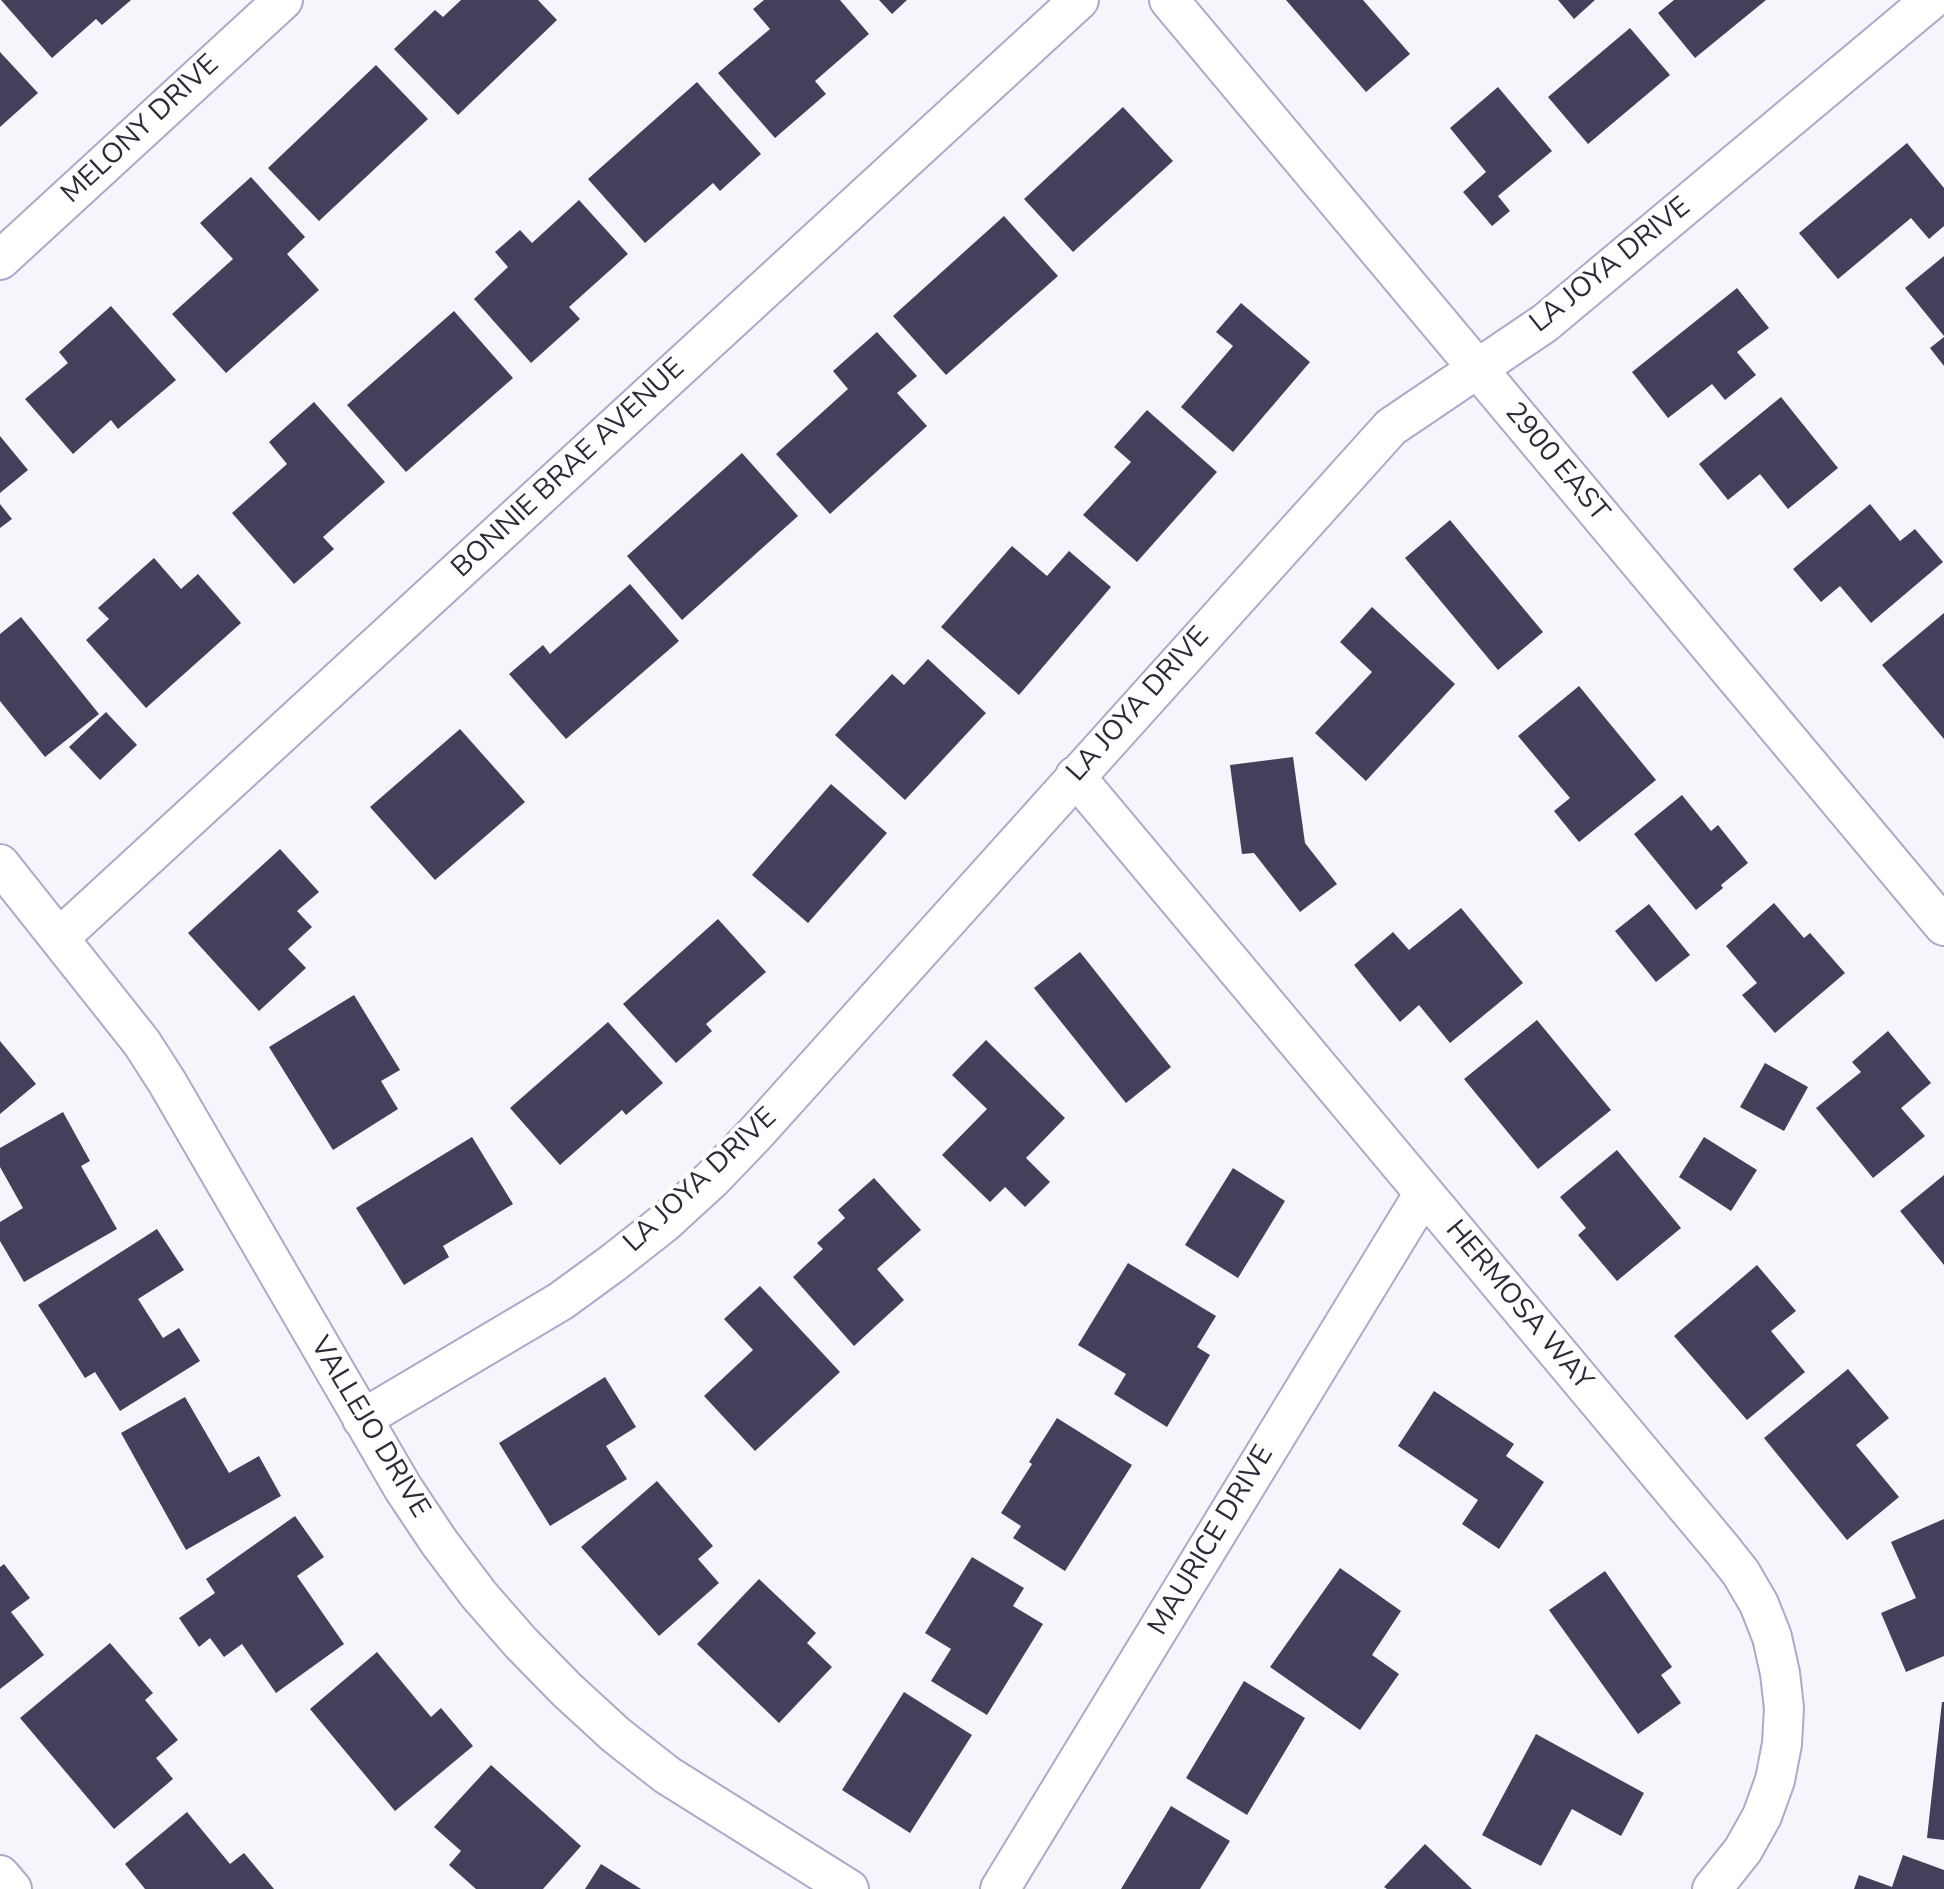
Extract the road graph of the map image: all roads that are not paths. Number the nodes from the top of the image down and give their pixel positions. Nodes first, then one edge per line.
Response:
1 (283, 0) edge
2 (1079, 0) edge
3 (1169, 0) edge
4 (1934, 9) edge
5 (0, 260) edge
6 (1477, 368) junction
7 (1075, 776) junction
8 (0, 864) edge
9 (1944, 926) edge
10 (59, 938) junction
11 (1424, 1193) junction
12 (362, 1419) junction
13 (0, 1875) edge
14 (12, 1889) edge
15 (849, 1889) edge
16 (1000, 1889) edge
17 (1712, 1889) edge

1 - 5 street, MELONY DRIVE
2 - 10 street, BONNIE BRAE AVENUE
3 - 6 street, 2900 EAST
4 - 6 street, LA JOYA DRIVE
6 - 7 street, LA JOYA DRIVE
6 - 9 street, 2900 EAST
7 - 11 street, HERMOSA WAY
7 - 12 street, LA JOYA DRIVE
8 - 10 street, VALLEJO DRIVE
10 - 12 street, VALLEJO DRIVE
11 - 16 street, MAURICE DRIVE
11 - 17 street, HERMOSA WAY
12 - 15 street, VALLEJO DRIVE
13 - 14 street

